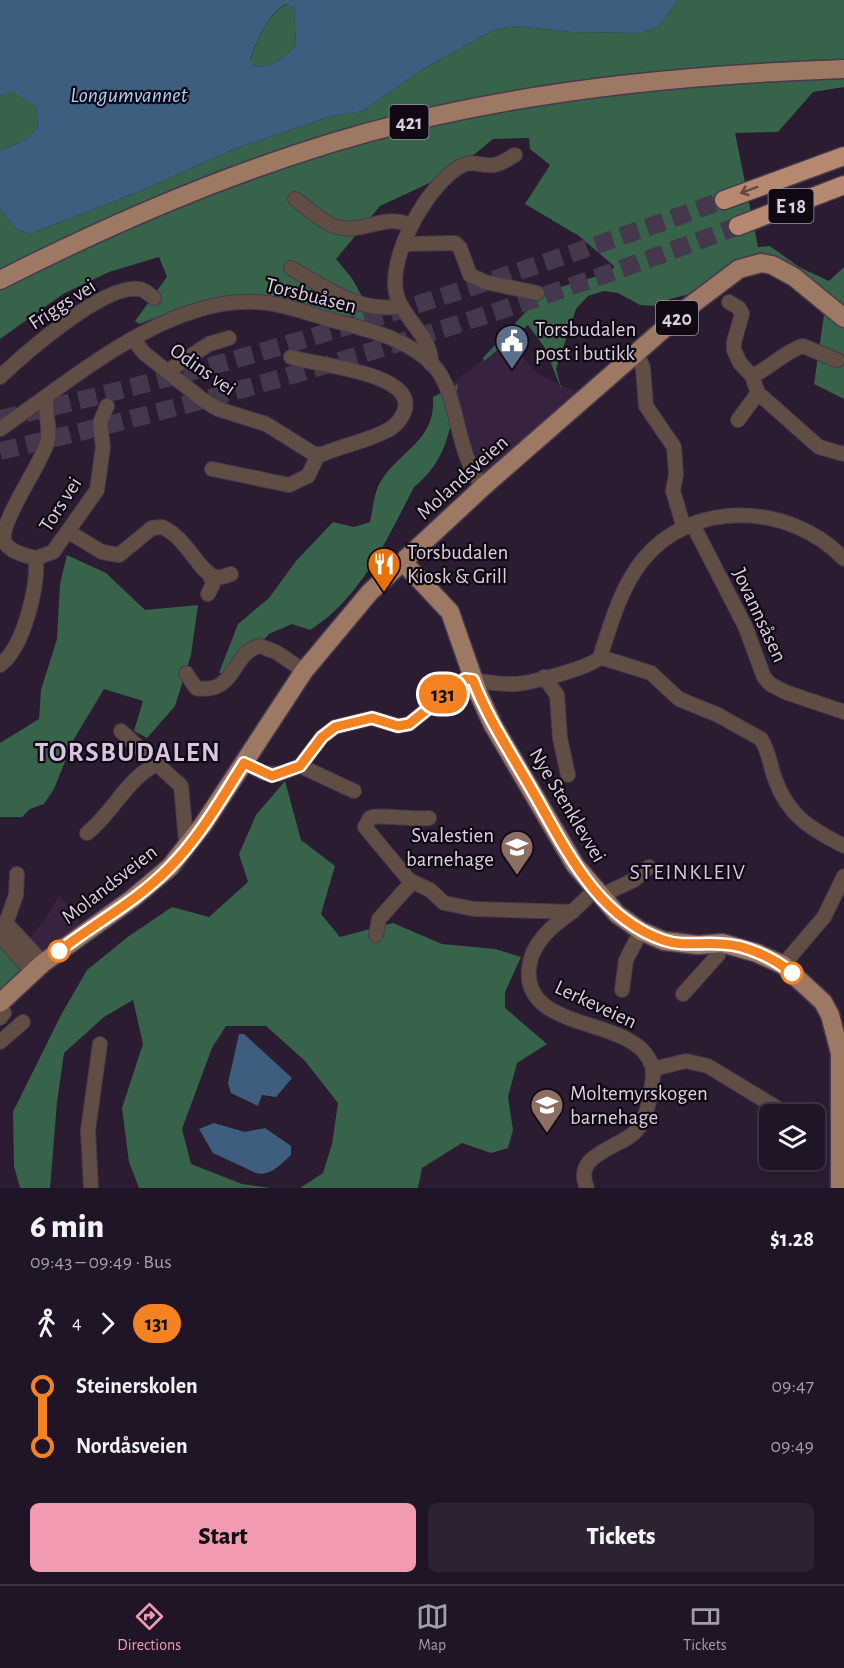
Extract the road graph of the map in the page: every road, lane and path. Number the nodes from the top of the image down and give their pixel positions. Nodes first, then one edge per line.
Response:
1 (844, 63) edge
2 (844, 69) edge
3 (515, 154) dead end
4 (844, 156) edge
5 (844, 185) edge
6 (295, 199) dead end
7 (724, 200) tunnel mouth
8 (411, 226) junction
9 (738, 226) tunnel mouth
10 (404, 244) junction
11 (291, 268) dead end
12 (0, 273) edge
13 (0, 280) edge
14 (537, 293) dead end
15 (154, 298) dead end
16 (729, 302) dead end
17 (401, 306) junction
18 (844, 318) edge
19 (229, 338) dead end
20 (133, 339) junction
21 (637, 353) junction
22 (291, 357) dead end
23 (837, 360) dead end
24 (431, 364) junction
25 (168, 371) junction
26 (752, 376) junction
27 (0, 377) edge
28 (758, 393) junction
29 (47, 397) junction
30 (107, 406) dead end
31 (738, 420) dead end
32 (0, 429) edge
33 (844, 454) edge
34 (318, 455) junction
35 (212, 469) dead end
36 (483, 487) junction
37 (688, 527) junction
38 (69, 532) junction
39 (15, 551) junction
40 (0, 556) edge
41 (36, 558) junction
42 (844, 559) edge
43 (403, 562) junction
44 (210, 574) junction
45 (231, 574) dead end
46 (208, 594) dead end
47 (600, 657) junction
48 (0, 665) edge
49 (304, 671) junction
50 (186, 673) dead end
51 (544, 677) junction
52 (473, 680) junction
53 (844, 712) edge
54 (121, 731) dead end
55 (244, 763) junction
56 (157, 764) junction
57 (300, 766) junction
58 (568, 775) dead end
59 (354, 791) dead end
60 (429, 818) dead end
61 (87, 833) dead end
62 (189, 845) junction
63 (844, 846) edge
64 (648, 867) dead end
65 (17, 874) dead end
66 (844, 876) edge
67 (412, 882) junction
68 (597, 893) junction
69 (572, 912) junction
70 (641, 931) junction
71 (0, 935) edge
72 (376, 935) dead end
73 (722, 944) junction
74 (783, 965) junction
75 (37, 968) junction
76 (622, 990) dead end
77 (683, 994) dead end
78 (0, 1003) edge
79 (0, 1018) edge
80 (23, 1022) dead end
81 (0, 1042) edge
82 (100, 1044) dead end
83 (842, 1061) edge
84 (653, 1069) junction
85 (771, 1104) edge
86 (92, 1188) edge
87 (587, 1188) edge
88 (840, 1188) edge

1 - 12 main road, 421
2 - 13 main road, 421
3 - 8 street
4 -> 7 highway, E 18
5 - 9 highway, E 18
6 - 8 street
8 - 10 street
10 - 14 street
10 - 17 street
11 - 17 street
15 - 27 street, Friggs vei
16 - 26 street
17 - 24 street
18 - 21 main road, Molandsveien / 420
19 - 25 street
20 - 24 street, Torsbuåsen
20 - 25 street, Odins vei
20 - 29 street, Torsbuåsen
21 - 36 main road, Molandsveien / 420
21 - 37 street, Jovannsåsen
22 - 34 street
23 - 26 street
24 - 36 street, Torsbuåsen
25 - 34 street, Odins vei
26 - 28 street
28 - 31 street
28 - 33 street
29 - 32 street, Torsbuåsen
29 - 39 street, Tors vei
30 - 38 street, Tors vei
34 - 35 street
36 - 43 main road, Molandsveien / 420
37 - 42 street
37 - 47 street
37 - 53 street, Jovannsåsen
38 - 41 street, Tors vei
38 - 44 street
39 - 40 street
39 - 41 street, Tors vei
41 - 48 street
43 - 49 main road, Molandsveien / 420
43 - 52 main road, Nye Stenklevvei
44 - 45 street
44 - 46 street
47 - 51 street
47 - 63 street
49 - 50 street
49 - 55 main road, Molandsveien / 420
51 - 52 street
51 - 58 street
52 - 57 street
52 - 68 main road, Nye Stenklevvei
54 - 56 street, Molandsveien
55 - 57 street
55 - 62 main road, Molandsveien / 420
56 - 61 street
56 - 62 street, Molandsveien
57 - 59 street
60 - 67 street
62 - 75 main road, Molandsveien / 420
64 - 68 street, Lerkeveien
65 - 75 street
66 - 74 street
67 - 69 street
67 - 72 street
68 - 69 street, Lerkeveien
68 - 70 main road, Nye Stenklevvei
69 - 84 street, Lerkeveien
70 - 73 main road, Nye Stenklevvei
70 - 76 street
71 - 75 street
73 - 74 main road, Nye Stenklevvei
73 - 77 street
74 - 83 main road, Nye Stenklevvei
75 - 78 main road, Molandsveien / 420
78 - 79 street
80 - 81 street
82 - 86 street
83 - 88 main road, Nye Stenklevvei
84 - 85 street
84 - 87 street

